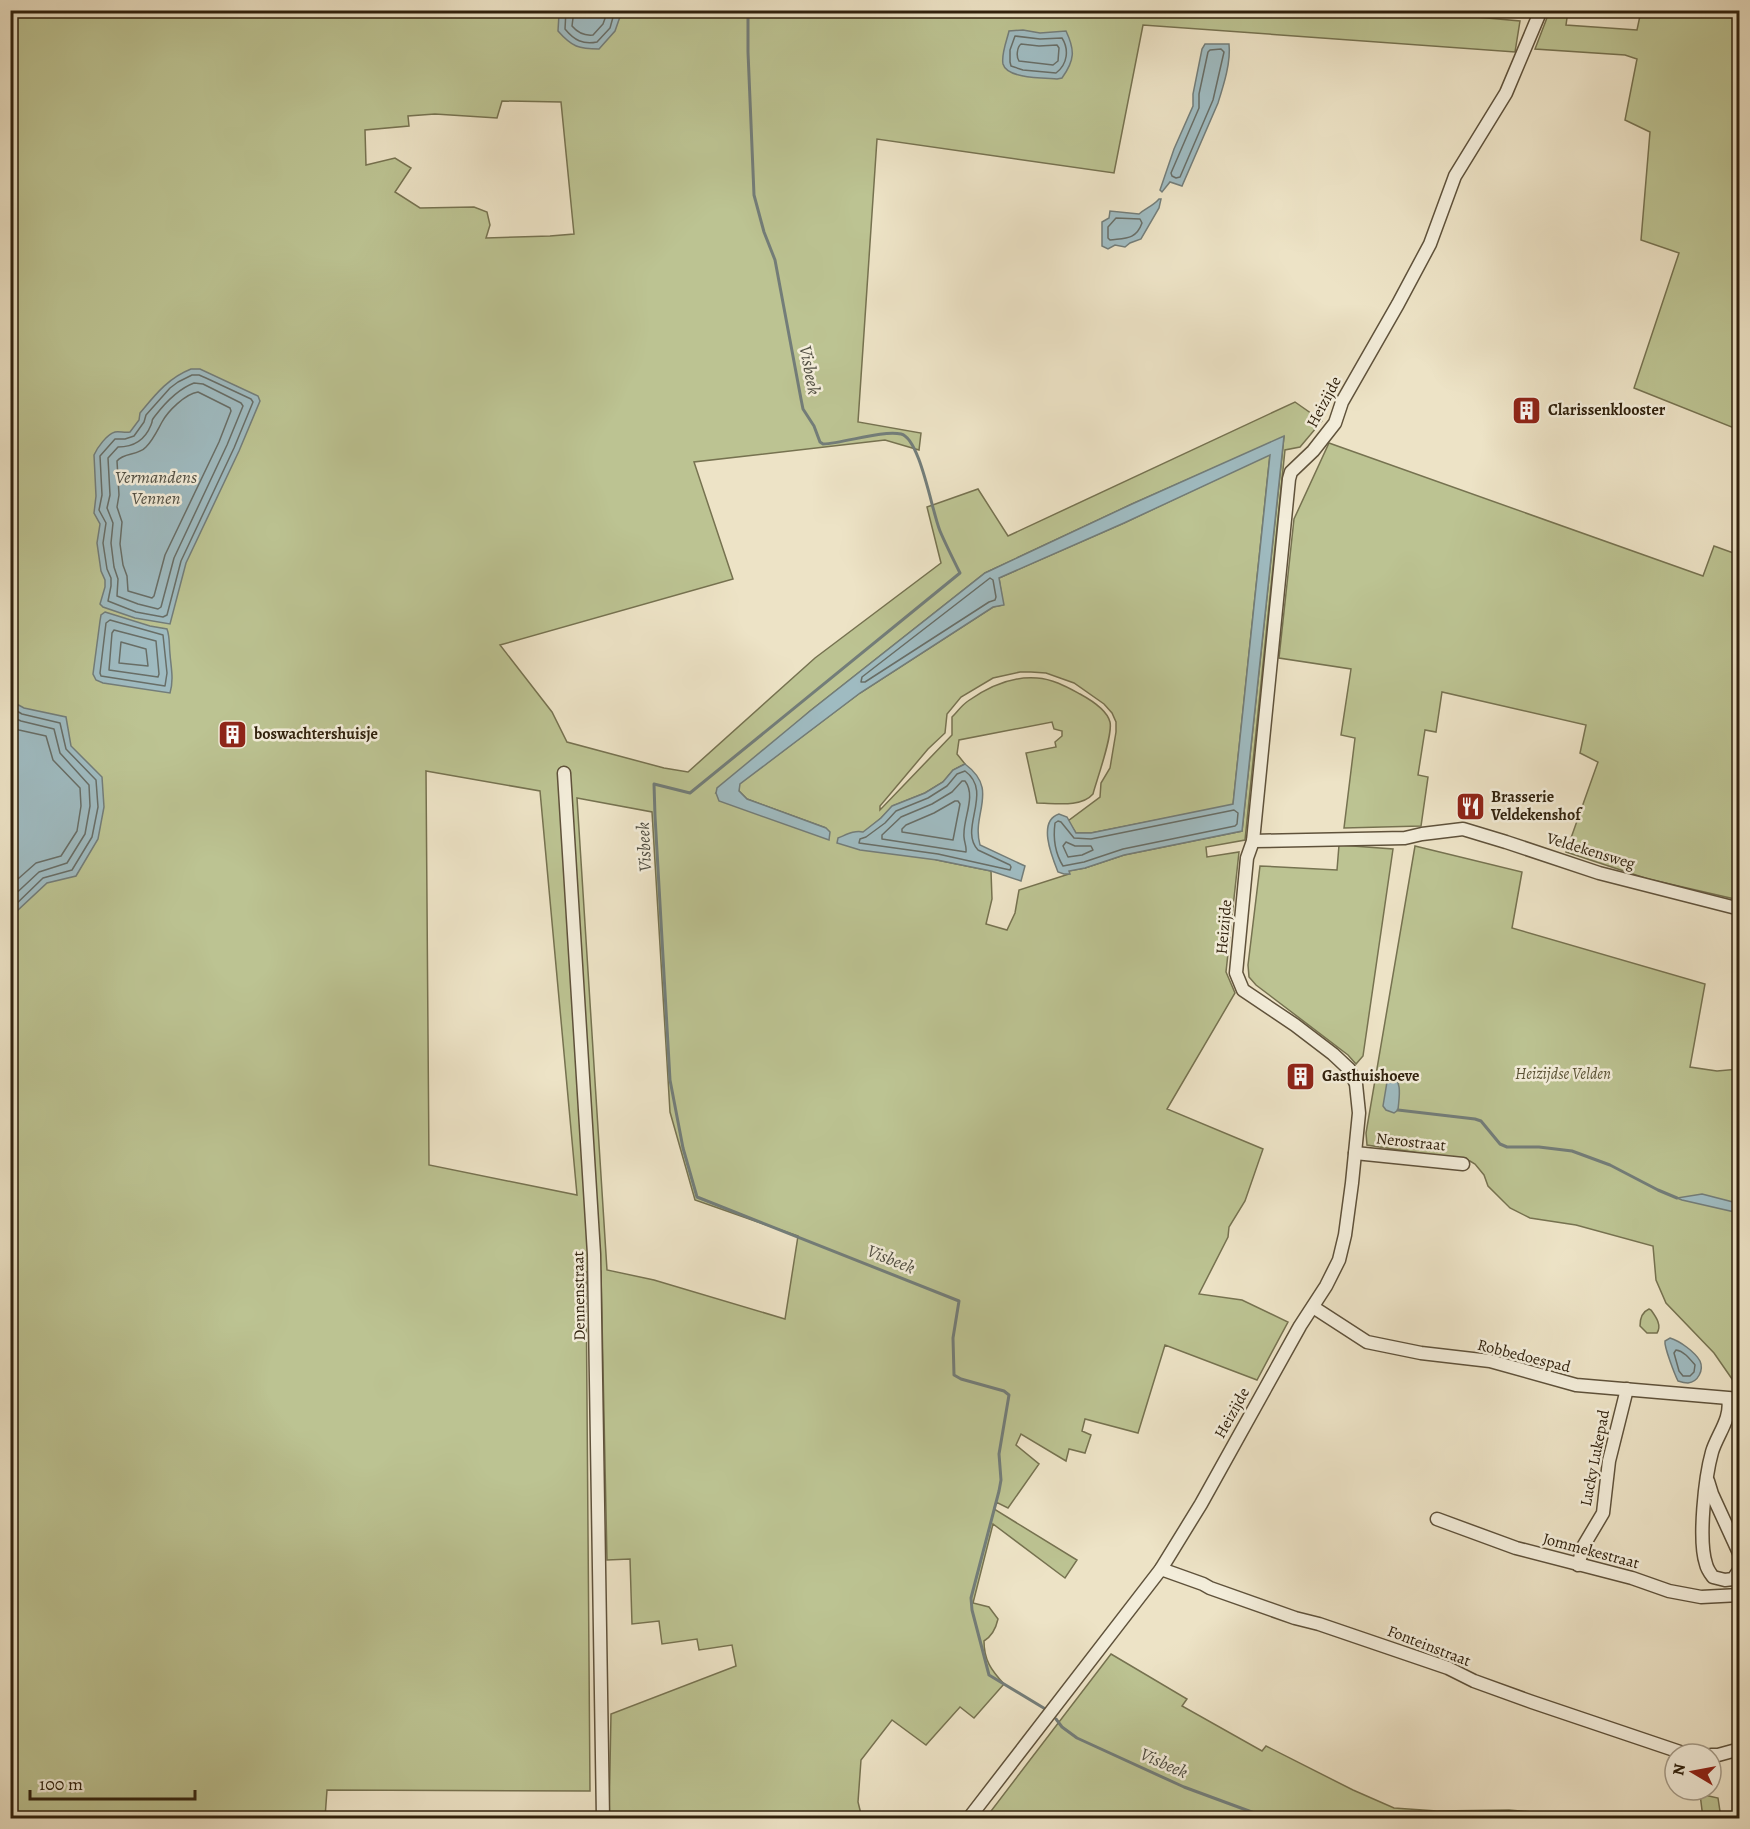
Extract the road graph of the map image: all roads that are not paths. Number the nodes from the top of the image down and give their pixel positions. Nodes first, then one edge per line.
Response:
1 (1541, 10) edge
2 (564, 773) dead end
3 (1253, 841) junction
4 (1740, 909) edge
5 (1355, 1153) junction
6 (1463, 1164) dead end
7 (1313, 1306) junction
8 (1627, 1389) junction
9 (1734, 1399) edge
10 (1707, 1476) junction
11 (1437, 1519) dead end
12 (1740, 1555) edge
13 (1578, 1565) junction
14 (1161, 1569) junction
15 (1740, 1569) edge
16 (1740, 1595) edge
17 (1663, 1746) edge
18 (1740, 1749) edge
19 (1723, 1754) edge
20 (603, 1818) edge
21 (969, 1818) edge

1 - 3 street, Heizijde
2 - 20 street, Dennenstraat
3 - 4 street, Veldekensweg
3 - 5 street, Heizijde
5 - 6 street, Nerostraat
5 - 7 street, Heizijde
7 - 8 street, Robbedoespad
7 - 14 street, Heizijde
8 - 9 street, Robbedoespad
8 - 13 street, Lucky Lukepad
9 - 10 street
10 - 12 street
10 - 15 street
11 - 13 street, Jommekestraat
13 - 16 street, Jommekestraat
14 - 17 street, Fonteinstraat
14 - 21 street, Heizijde
18 - 19 street

